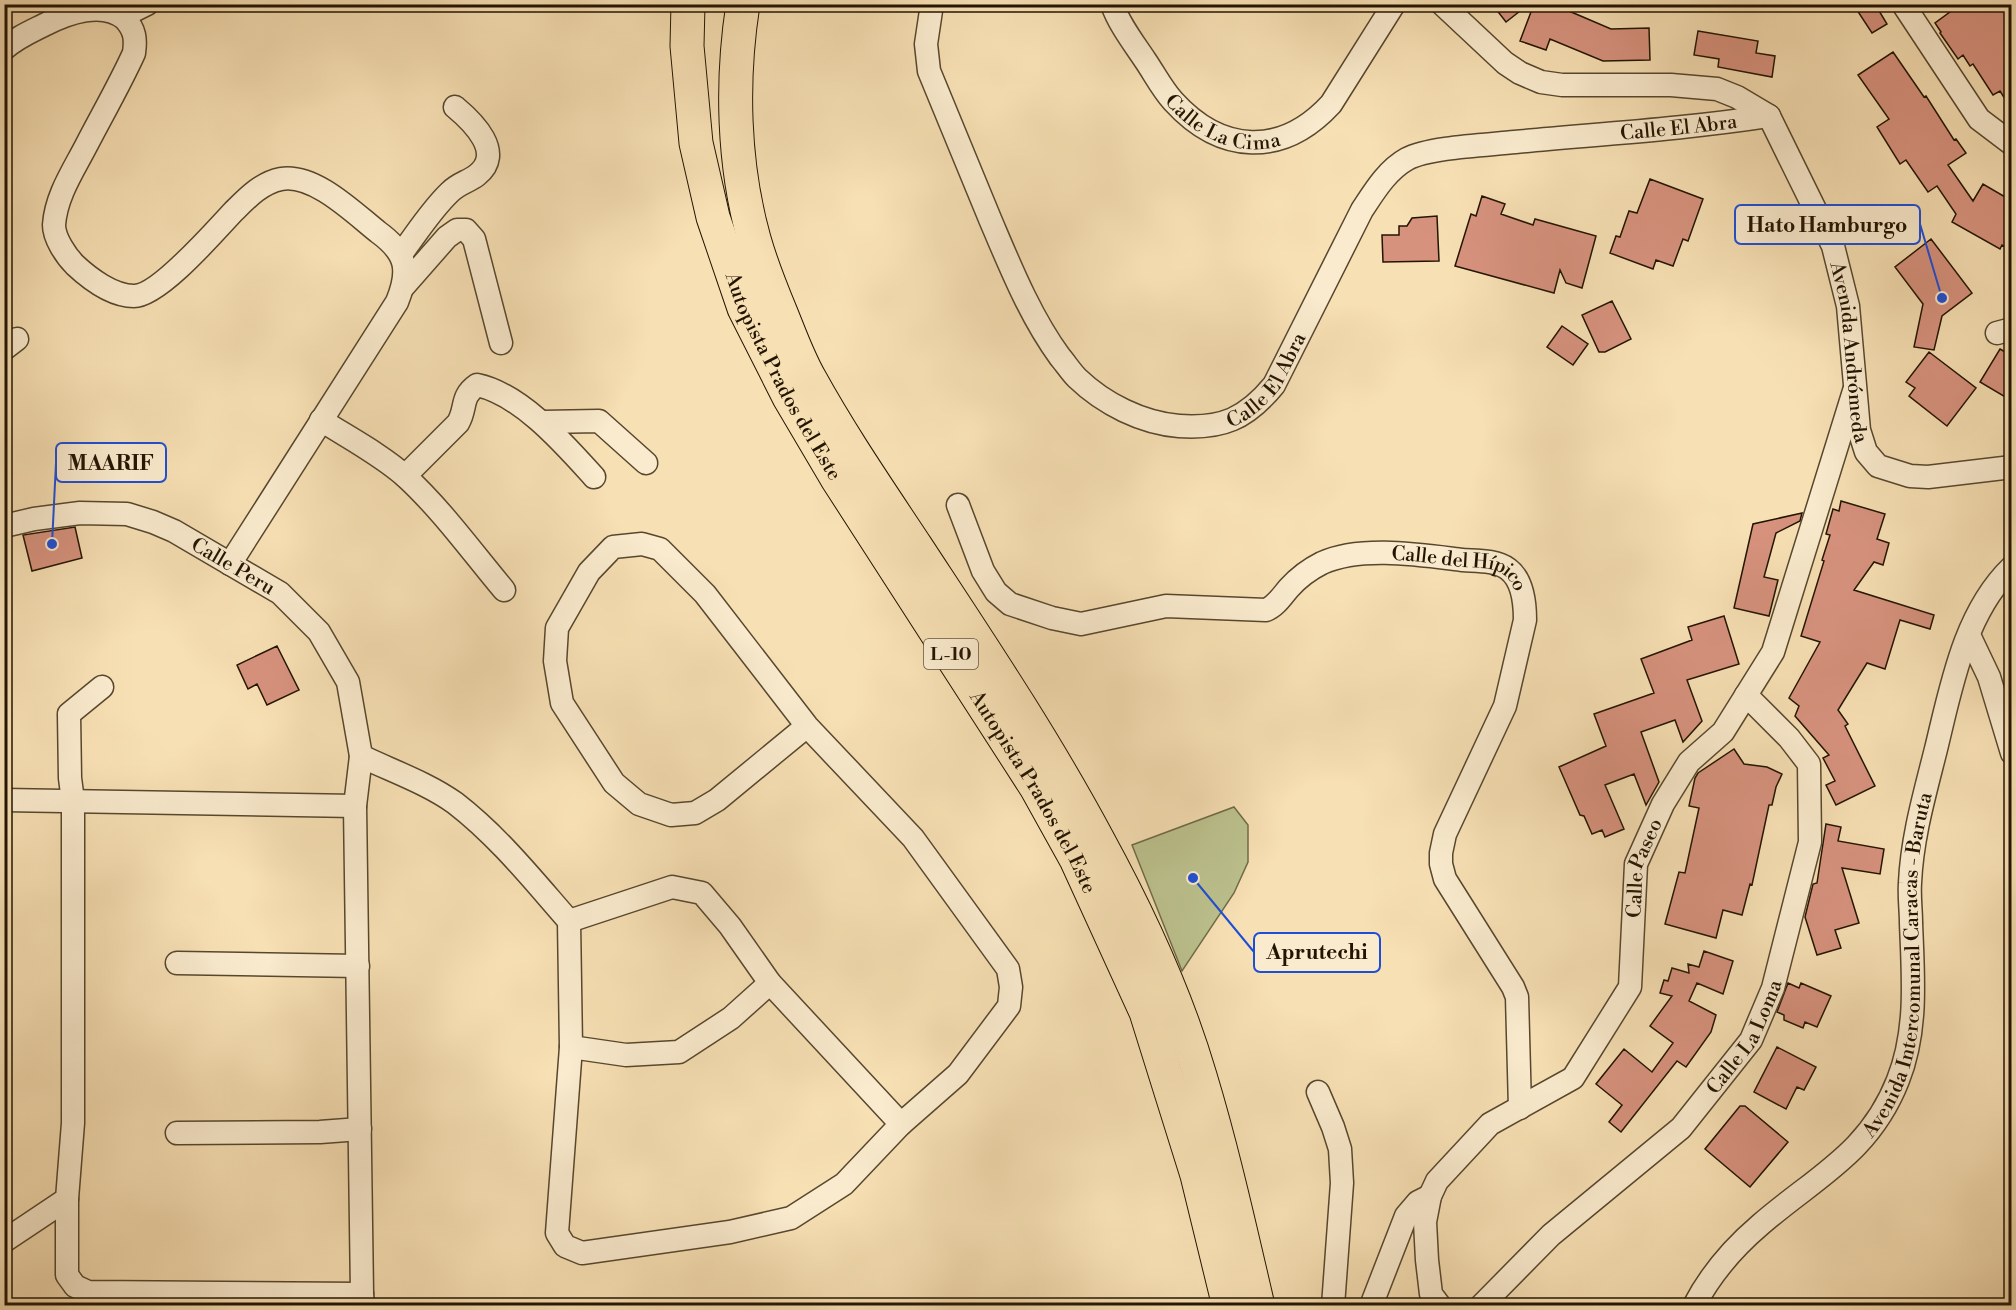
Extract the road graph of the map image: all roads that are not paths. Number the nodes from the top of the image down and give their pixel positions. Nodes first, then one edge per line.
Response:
1 (147, 4) edge
2 (688, 4) edge
3 (743, 4) edge
4 (932, 4) edge
5 (1112, 4) edge
6 (1394, 4) edge
7 (1442, 4) edge
8 (1903, 4) edge
9 (123, 16) junction
10 (4, 49) edge
11 (455, 107) dead end
12 (1769, 116) junction
13 (2012, 144) edge
14 (401, 254) junction
15 (404, 286) junction
16 (501, 343) dead end
17 (1854, 391) junction
18 (321, 420) junction
19 (543, 422) junction
20 (646, 463) dead end
21 (2012, 467) edge
22 (405, 476) junction
23 (594, 477) dead end
24 (958, 505) dead end
25 (4, 526) edge
26 (230, 564) junction
27 (2012, 567) edge
28 (504, 590) dead end
29 (1969, 635) junction
30 (102, 687) dead end
31 (1746, 695) junction
32 (807, 726) junction
33 (2012, 753) edge
34 (361, 756) junction
35 (4, 800) edge
36 (73, 801) junction
37 (355, 806) junction
38 (569, 921) junction
39 (177, 963) dead end
40 (358, 966) junction
41 (770, 983) junction
42 (571, 1047) junction
43 (1318, 1092) dead end
44 (1520, 1108) junction
45 (901, 1124) junction
46 (360, 1129) junction
47 (177, 1133) dead end
48 (1430, 1196) junction
49 (67, 1199) junction
50 (4, 1241) edge
51 (362, 1302) edge
52 (1229, 1305) edge
53 (1258, 1305) edge
54 (1333, 1305) edge
55 (1371, 1305) edge
56 (1440, 1305) edge
57 (1481, 1305) edge
58 (1694, 1305) edge

1 - 9 street
2 - 52 highway, Autopista Prados del Este / L-10
3 - 53 highway, Autopista Prados del Este / L-10
4 - 12 street, Calle El Abra
5 - 6 street, Calle La Cima
7 - 12 street
8 - 13 street
9 - 10 street
9 - 14 street
11 - 14 street
12 - 17 street, Avenida Andrómeda
14 - 15 street
15 - 16 street
15 - 18 street
17 - 21 street, Avenida Andrómeda
17 - 31 street, Calle Paseo
18 - 22 street
18 - 26 street
19 - 20 street
19 - 22 street
19 - 23 street
22 - 28 street
24 - 44 street, Calle del Hípico
25 - 26 street, Calle Peru
26 - 34 street, Calle Peru
27 - 29 street, Avenida Intercomunal Caracas - Baruta
29 - 33 street
29 - 58 street, Avenida Intercomunal Caracas - Baruta
30 - 36 street
31 - 44 street, Calle Paseo
31 - 57 street, Calle La Loma
32 - 32 street
32 - 45 street
34 - 37 street, Calle Peru
34 - 38 street
35 - 36 street
36 - 37 street
36 - 49 street
37 - 40 street, Calle Peru
38 - 41 street
38 - 42 street
39 - 40 street
40 - 46 street, Calle Peru
41 - 42 street
41 - 45 street
42 - 45 street
43 - 54 street
44 - 48 street, Calle Paseo
46 - 47 street
46 - 51 street, Calle Peru
48 - 55 street
48 - 56 street, Calle Paseo
49 - 50 street
49 - 51 street

